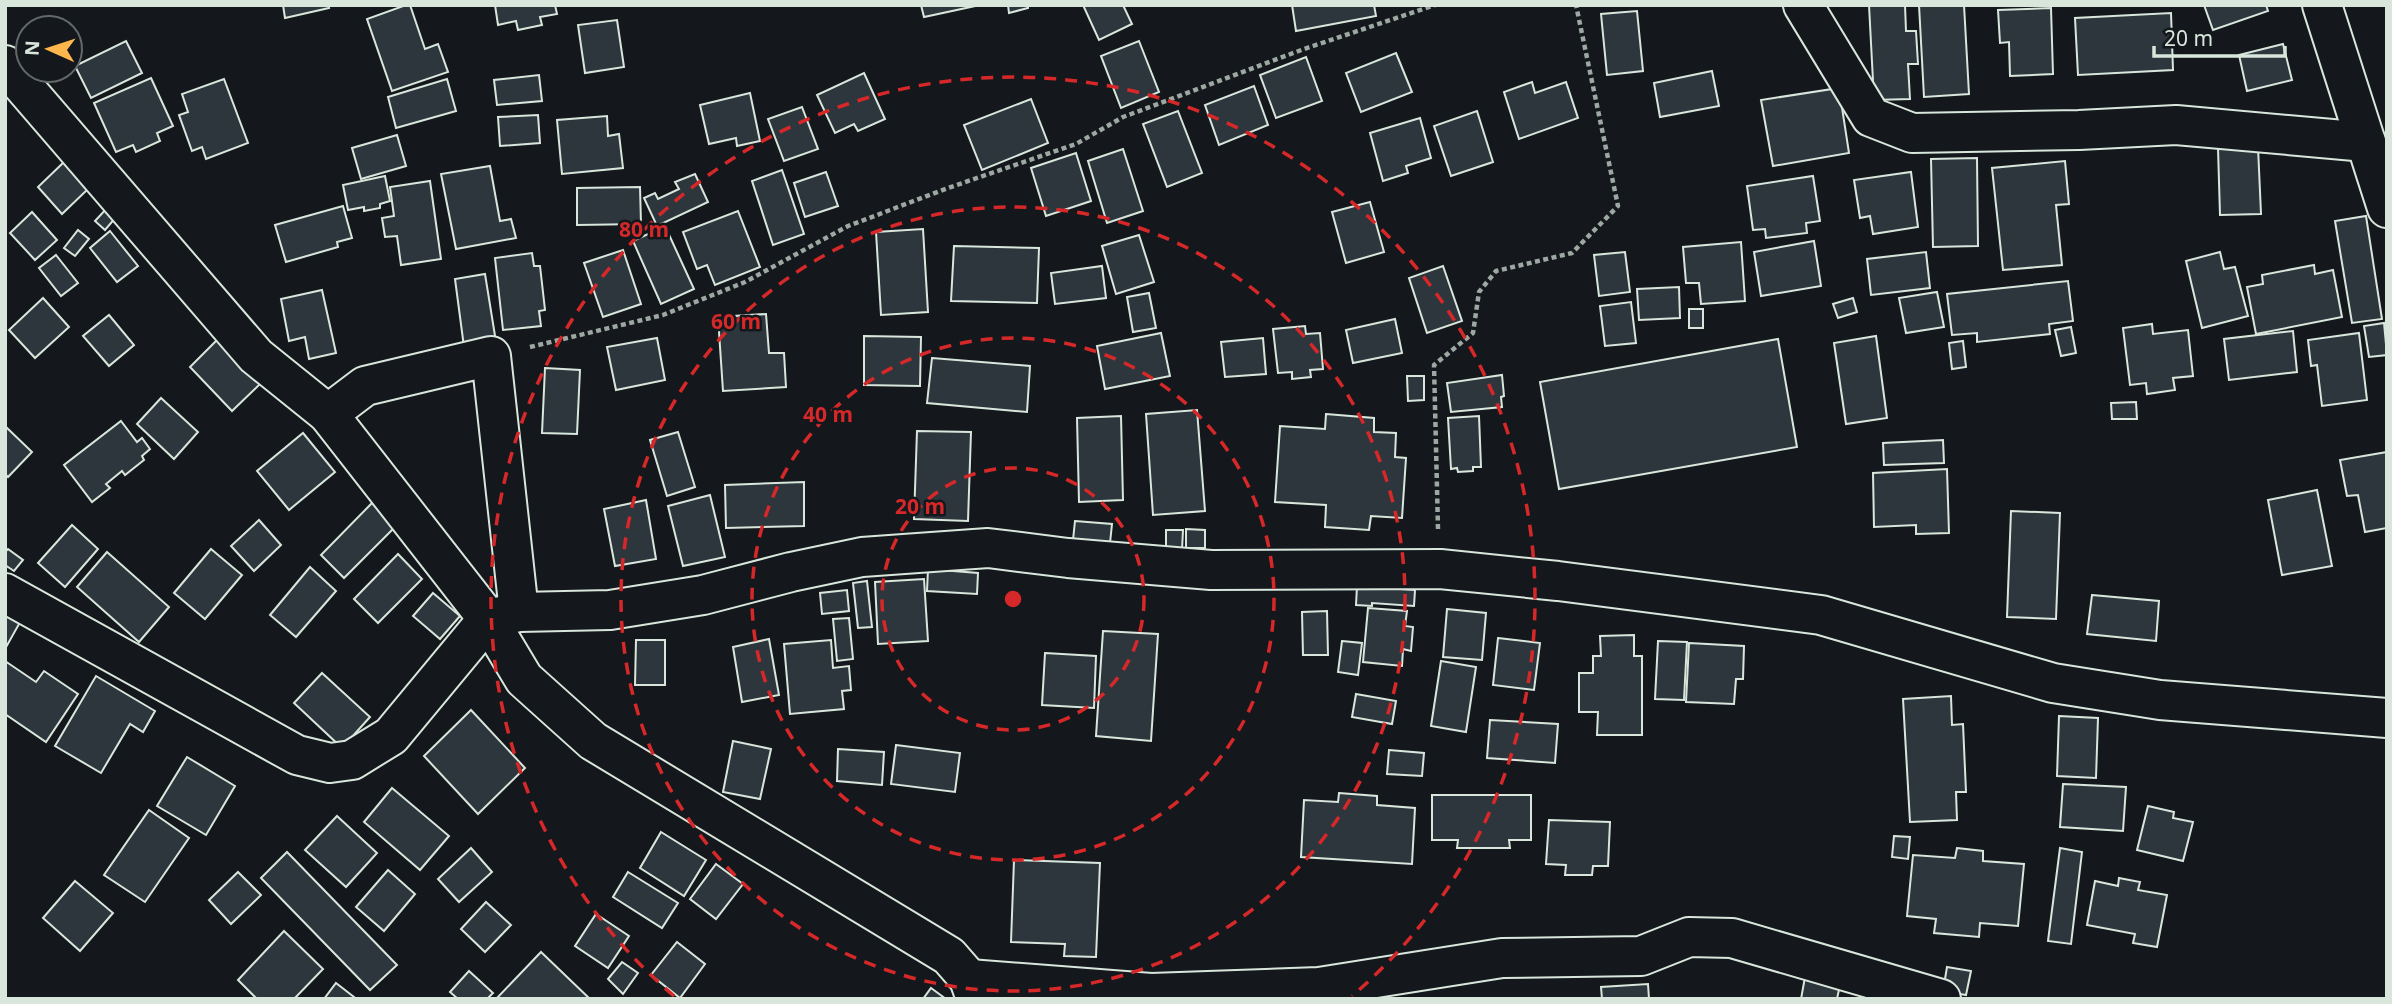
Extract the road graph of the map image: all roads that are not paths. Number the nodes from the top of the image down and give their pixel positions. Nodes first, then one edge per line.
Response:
1 (1803, 5) edge
2 (2322, 5) edge
3 (5, 65) edge
4 (2366, 142) junction
5 (2387, 208) edge
6 (328, 414) junction
7 (5, 593) edge
8 (504, 615) junction
9 (2387, 718) edge
10 (1862, 988) edge
11 (972, 989) edge
12 (1941, 999) edge

1 - 4 street
2 - 4 street
3 - 6 street
4 - 5 street
6 - 8 street
6 - 8 street
7 - 8 street
8 - 9 street
8 - 11 street
10 - 11 street
10 - 12 street

